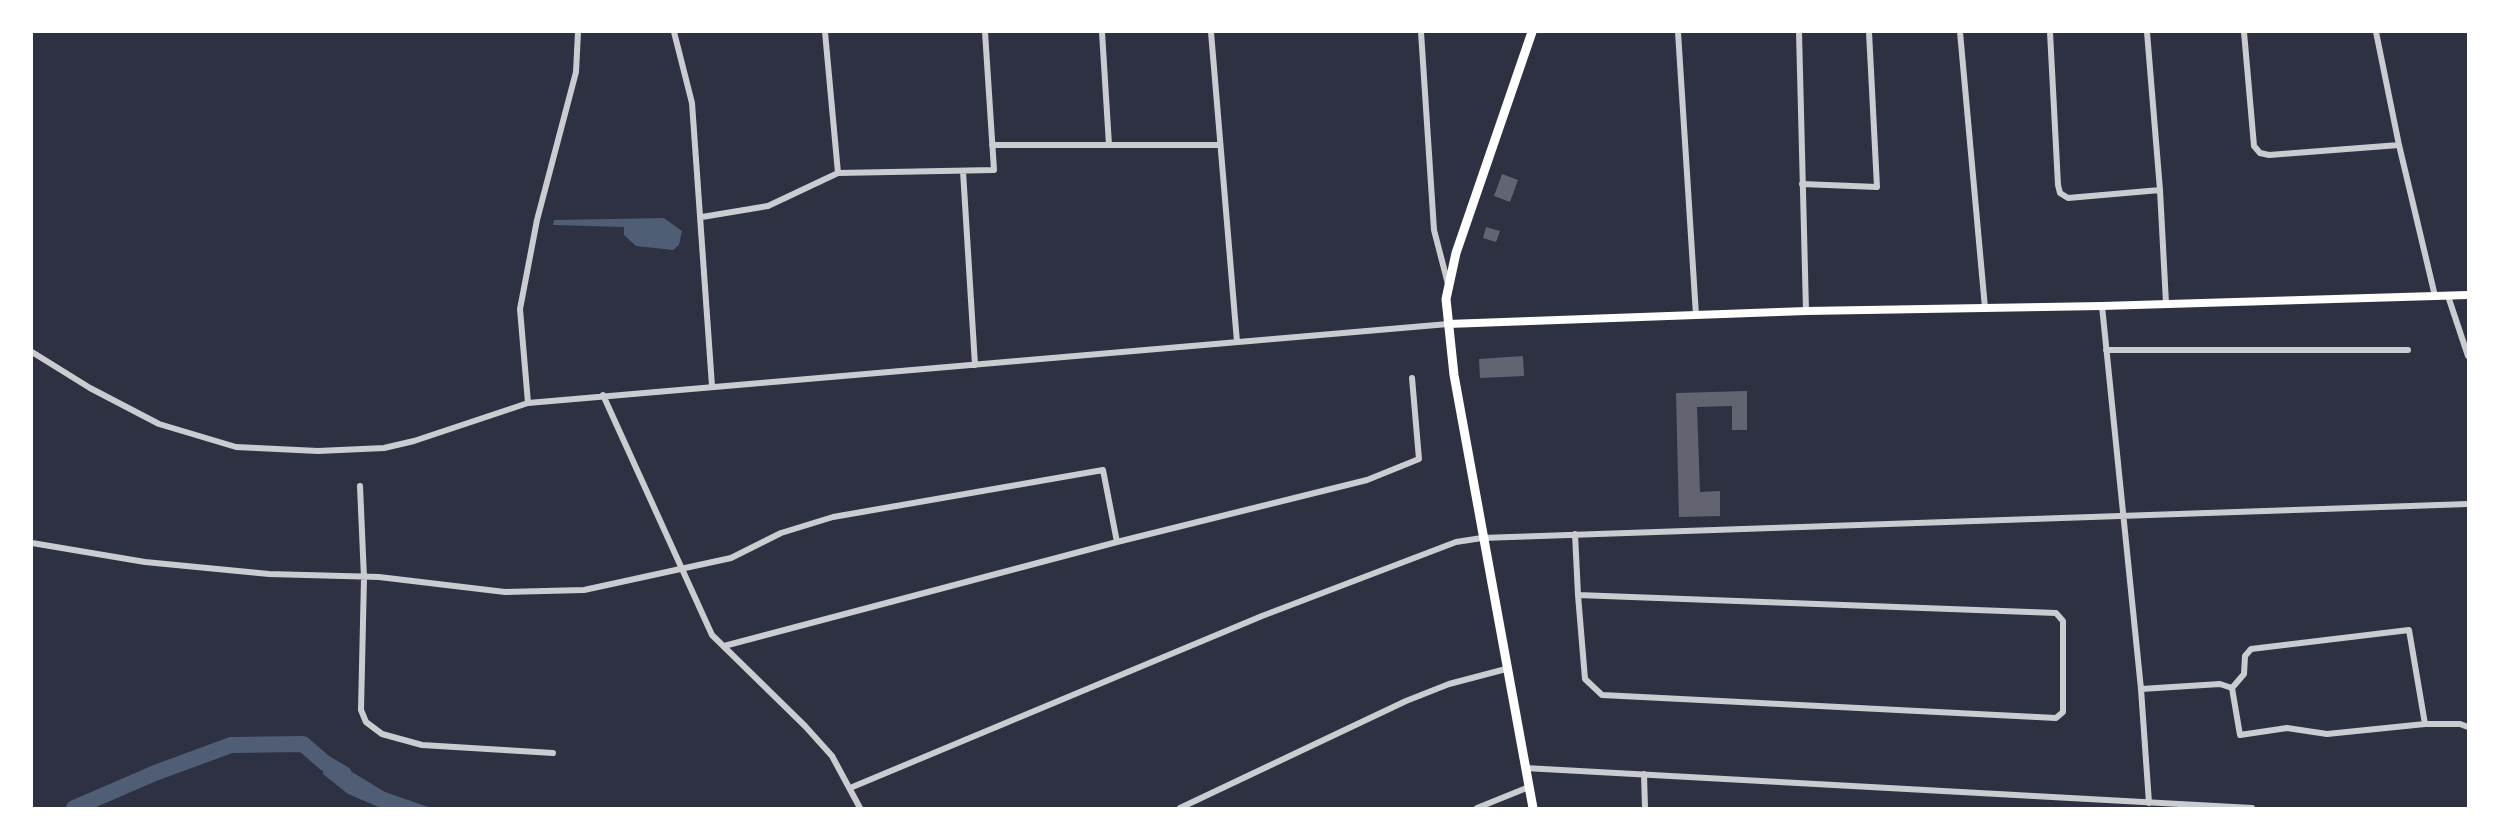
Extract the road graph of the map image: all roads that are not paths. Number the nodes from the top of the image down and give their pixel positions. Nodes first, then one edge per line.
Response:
1 (578, 32) edge
2 (674, 32) edge
3 (825, 32) edge
4 (985, 32) edge
5 (1102, 32) edge
6 (1211, 32) edge
7 (1421, 32) edge
8 (1532, 32) edge
9 (1678, 32) edge
10 (1799, 32) edge
11 (1869, 32) edge
12 (1960, 32) edge
13 (2050, 32) edge
14 (2147, 32) edge
15 (2244, 32) edge
16 (2376, 32) edge
17 (1109, 144) junction
18 (992, 145) junction
19 (1219, 145) junction
20 (2398, 145) junction
21 (963, 171) junction
22 (838, 173) junction
23 (1802, 184) junction
24 (2160, 190) junction
25 (702, 217) junction
26 (1448, 284) junction
27 (2469, 295) edge
28 (2435, 296) junction
29 (2448, 296) junction
30 (2166, 303) junction
31 (2102, 306) junction
32 (1985, 308) junction
33 (1806, 311) junction
34 (1696, 315) junction
35 (1448, 324) junction
36 (1237, 342) junction
37 (2106, 350) junction
38 (2408, 350) dead end
39 (32, 352) edge
40 (2469, 356) edge
41 (975, 365) junction
42 (1412, 378) dead end
43 (712, 386) junction
44 (603, 395) junction
45 (528, 403) junction
46 (360, 486) dead end
47 (2469, 504) edge
48 (2122, 517) junction
49 (1575, 534) junction
50 (1482, 538) junction
51 (1116, 542) junction
52 (32, 543) edge
53 (680, 569) junction
54 (364, 578) junction
55 (1578, 595) junction
56 (724, 646) junction
57 (1506, 669) junction
58 (2232, 688) junction
59 (2141, 689) junction
60 (2426, 724) junction
61 (2469, 727) edge
62 (553, 753) dead end
63 (1525, 768) junction
64 (1644, 774) junction
65 (850, 788) junction
66 (1529, 788) junction
67 (2149, 803) junction
68 (860, 808) edge
69 (1180, 808) edge
70 (1477, 808) edge
71 (1533, 808) edge
72 (1645, 808) edge
73 (2252, 808) edge

1 - 45 street
2 - 25 street
3 - 22 street
4 - 18 street
5 - 17 street
6 - 19 street
7 - 26 street
8 - 26 main road
9 - 34 street
10 - 23 street
11 - 23 street
12 - 32 street
13 - 24 street
14 - 24 street
15 - 20 street
16 - 20 street
17 - 18 street
17 - 19 street
18 - 21 street
19 - 36 street
20 - 28 street
21 - 22 street
21 - 41 street
22 - 25 street
23 - 33 street
24 - 30 street
25 - 43 street
26 - 35 main road
27 - 29 main road
28 - 29 main road
28 - 30 main road
29 - 40 street
30 - 31 main road
31 - 32 main road
31 - 37 street
32 - 33 main road
33 - 34 main road
34 - 35 main road
35 - 36 street
35 - 50 main road
36 - 41 street
37 - 38 street
37 - 48 street
39 - 45 street
41 - 43 street
42 - 51 street
43 - 44 street
44 - 45 street
44 - 53 street
46 - 54 street
47 - 48 street
48 - 49 street
48 - 59 street
49 - 50 street
49 - 55 street
50 - 57 main road
50 - 65 street
51 - 53 street
51 - 56 street
52 - 54 street
53 - 54 street
53 - 56 street
54 - 62 street
55 - 55 street
56 - 65 street
57 - 63 main road
57 - 69 street
58 - 59 street
58 - 60 street
58 - 60 street
59 - 67 street
60 - 61 street
63 - 64 street
63 - 66 main road
64 - 67 street
64 - 72 street
65 - 68 street
66 - 70 street
66 - 71 main road
67 - 73 street

